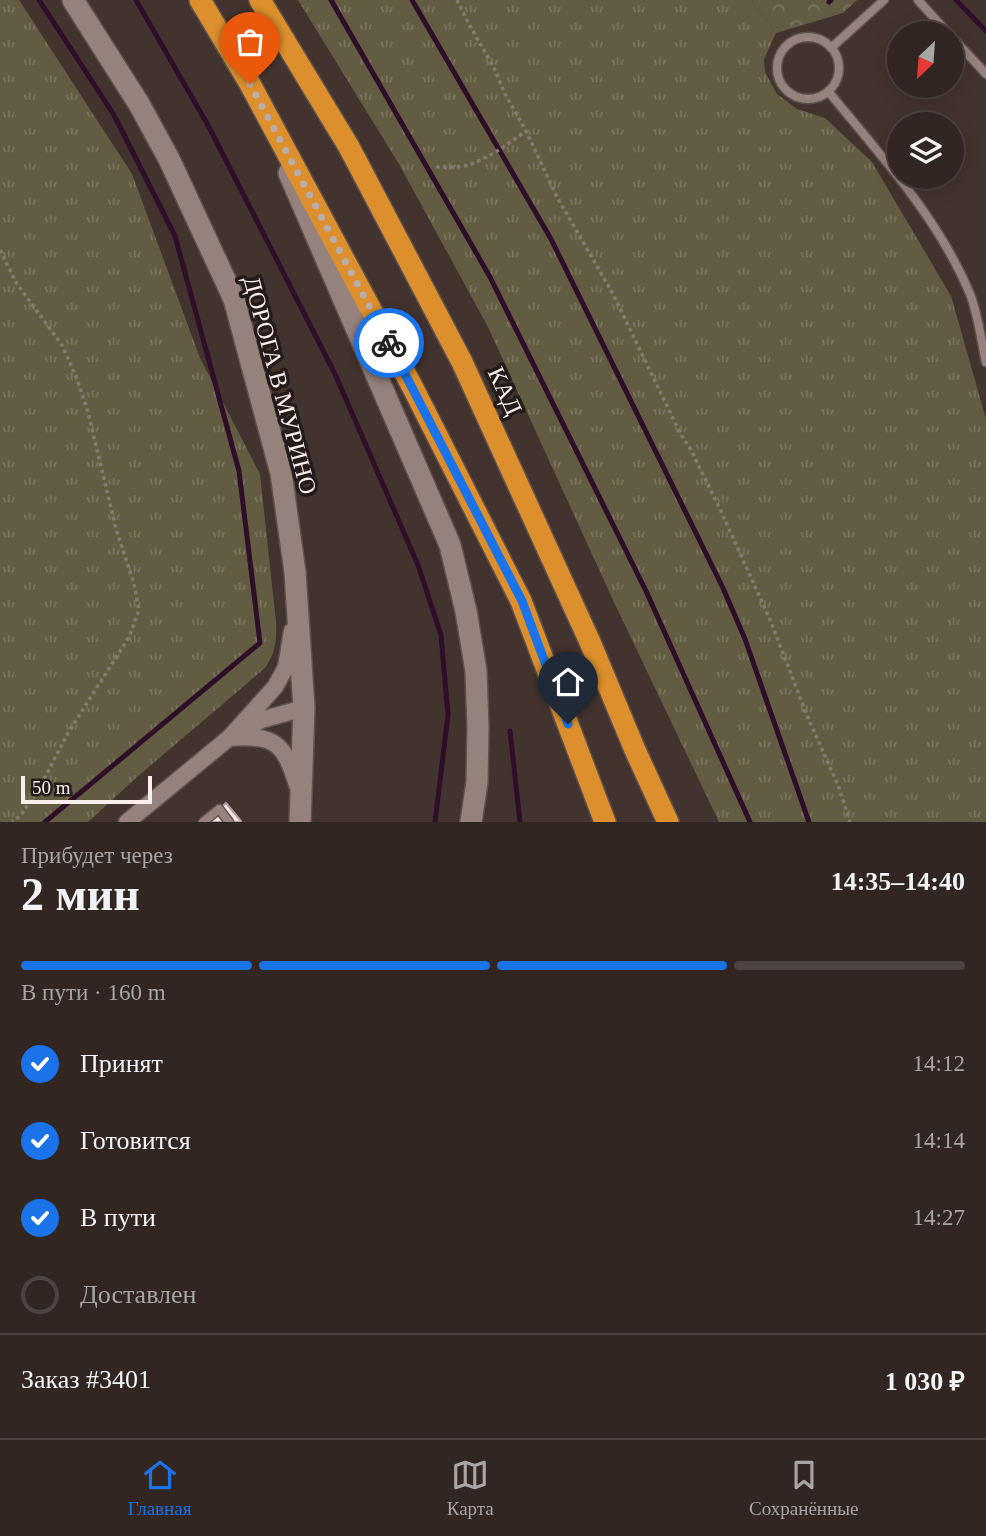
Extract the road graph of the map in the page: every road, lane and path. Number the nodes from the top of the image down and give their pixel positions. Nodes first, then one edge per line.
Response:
1 (73, 0) edge
2 (200, 0) edge
3 (260, 0) edge
4 (457, 0) edge
5 (884, 0) edge
6 (918, 0) edge
7 (937, 21) edge
8 (831, 48) junction
9 (964, 50) edge
10 (986, 74) edge
11 (250, 84) junction
12 (828, 91) junction
13 (526, 131) junction
14 (436, 167) dead end
15 (0, 250) edge
16 (986, 362) edge
17 (296, 600) junction
18 (304, 708) junction
19 (229, 738) junction
20 (301, 798) junction
21 (12, 822) edge
22 (127, 822) edge
23 (203, 822) edge
24 (229, 822) edge
25 (300, 822) edge
26 (471, 822) edge
27 (605, 822) edge
28 (668, 822) edge
29 (850, 822) edge

1 - 17 street, ДОРОГА В МУРИНО
2 - 11 highway
3 - 28 highway, КАД
4 - 13 path
5 - 8 lane
6 - 7 lane
8 - 12 lane
8 - 12 lane
9 - 10 lane
11 - 26 street
11 - 27 highway
12 - 16 lane
13 - 14 path
13 - 29 path
15 - 21 path
17 - 18 street, ДОРОГА В МУРИНО
17 - 19 street
18 - 19 street
18 - 20 street, ДОРОГА В МУРИНО
19 - 20 street
19 - 22 street
20 - 25 street, ДОРОГА В МУРИНО
23 - 24 lane

